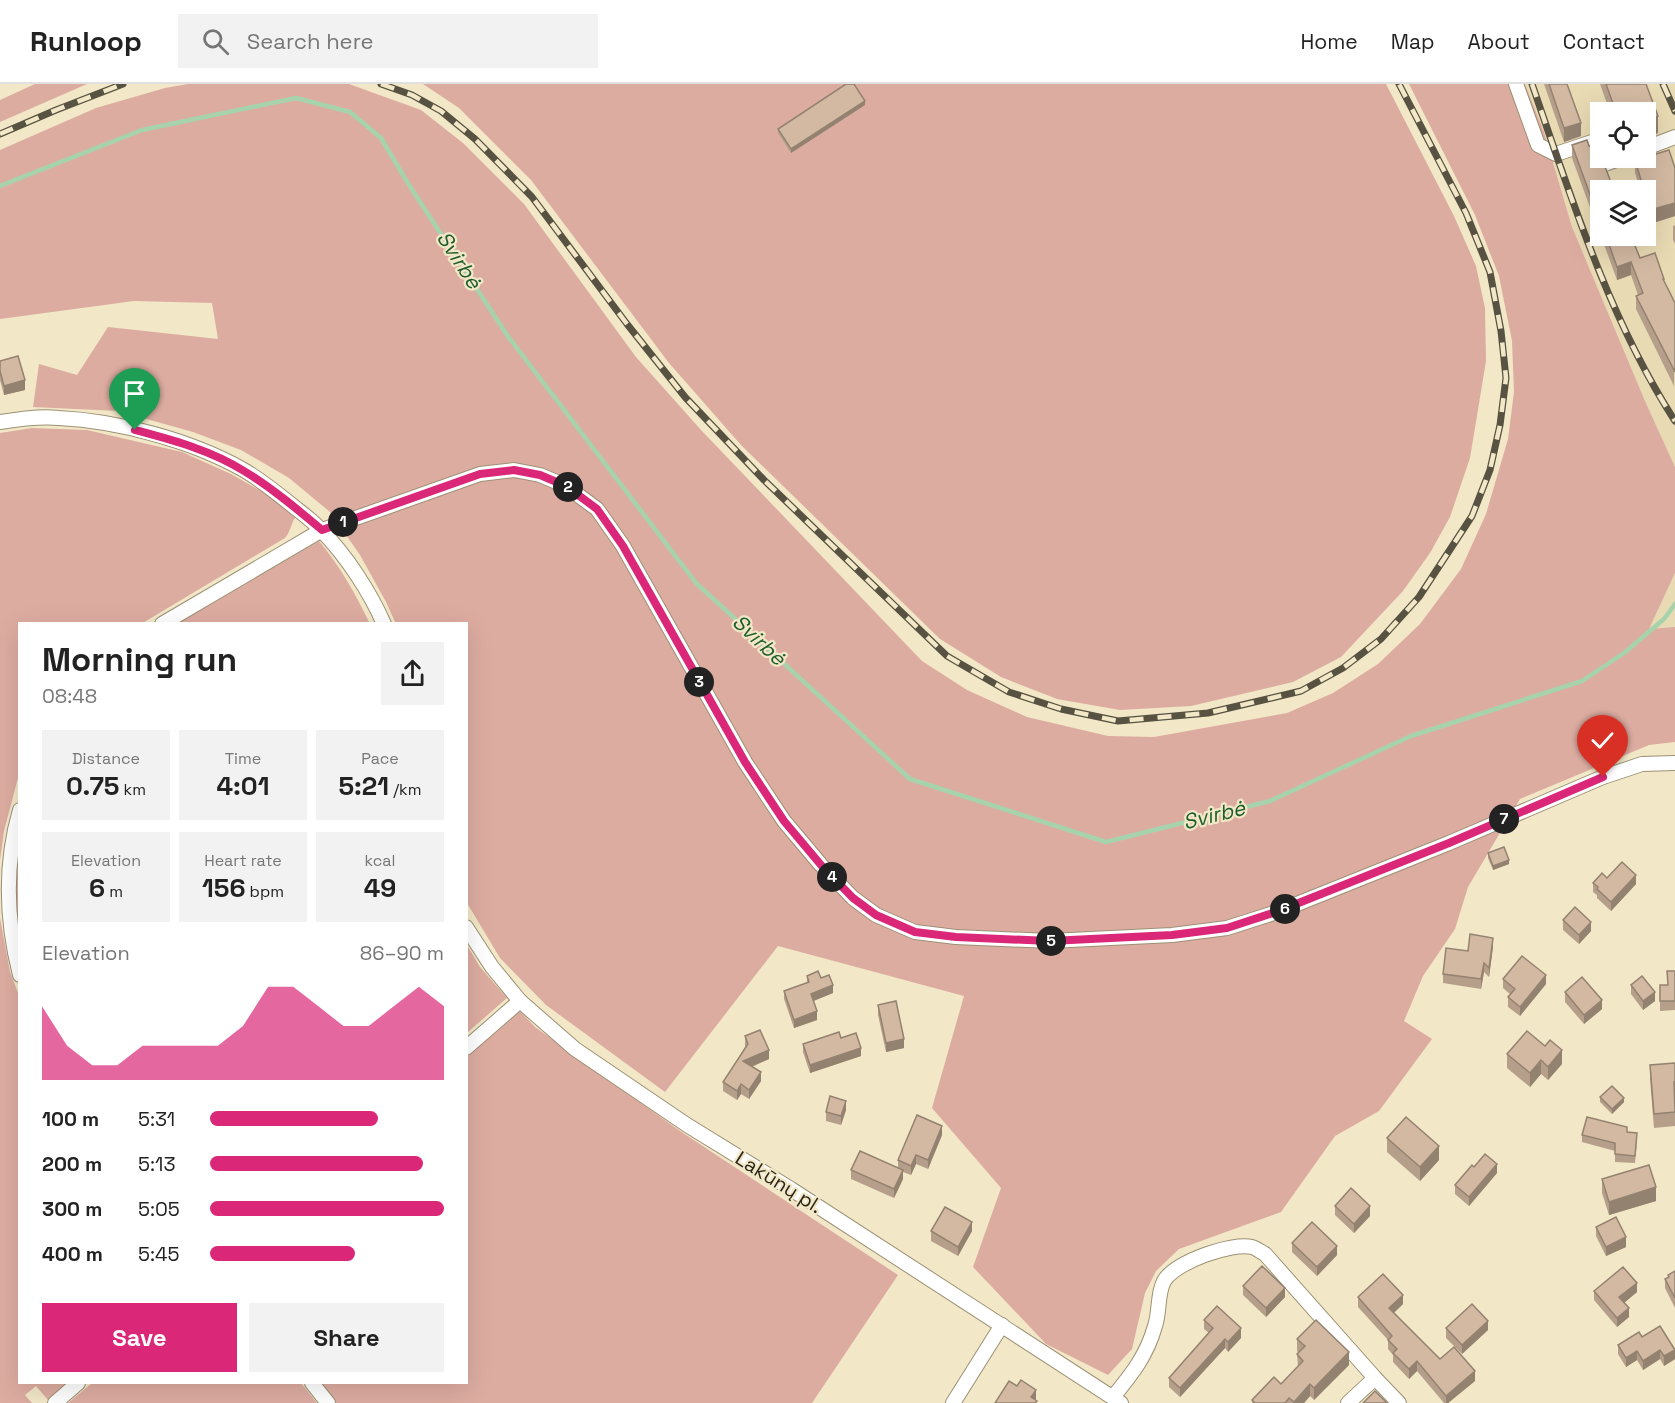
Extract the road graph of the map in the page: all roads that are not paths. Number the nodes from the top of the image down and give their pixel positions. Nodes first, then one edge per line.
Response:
1 (1516, 84) edge
2 (1675, 137) edge
3 (1590, 143) edge
4 (1656, 144) edge
5 (0, 422) edge
6 (322, 530) junction
7 (165, 622) edge
8 (383, 622) edge
9 (1675, 763) edge
10 (18, 819) edge
11 (4, 899) edge
12 (468, 930) edge
13 (18, 966) edge
14 (520, 1001) junction
15 (468, 1046) edge
16 (1002, 1325) junction
17 (1375, 1378) junction
18 (77, 1384) edge
19 (313, 1384) edge
20 (1117, 1400) edge
21 (55, 1403) edge
22 (328, 1403) edge
23 (953, 1403) edge
24 (1348, 1403) edge
25 (1400, 1403) edge

1 - 3 street
2 - 4 street
5 - 6 street
6 - 7 street
6 - 8 street
6 - 9 street
10 - 11 street
11 - 13 street
12 - 14 street, Lakūnų pl.
14 - 15 street
14 - 16 street, Lakūnų pl.
16 - 20 street, Lakūnų pl.
16 - 23 street
17 - 20 street
17 - 24 street
17 - 25 street
18 - 21 street
19 - 22 street

